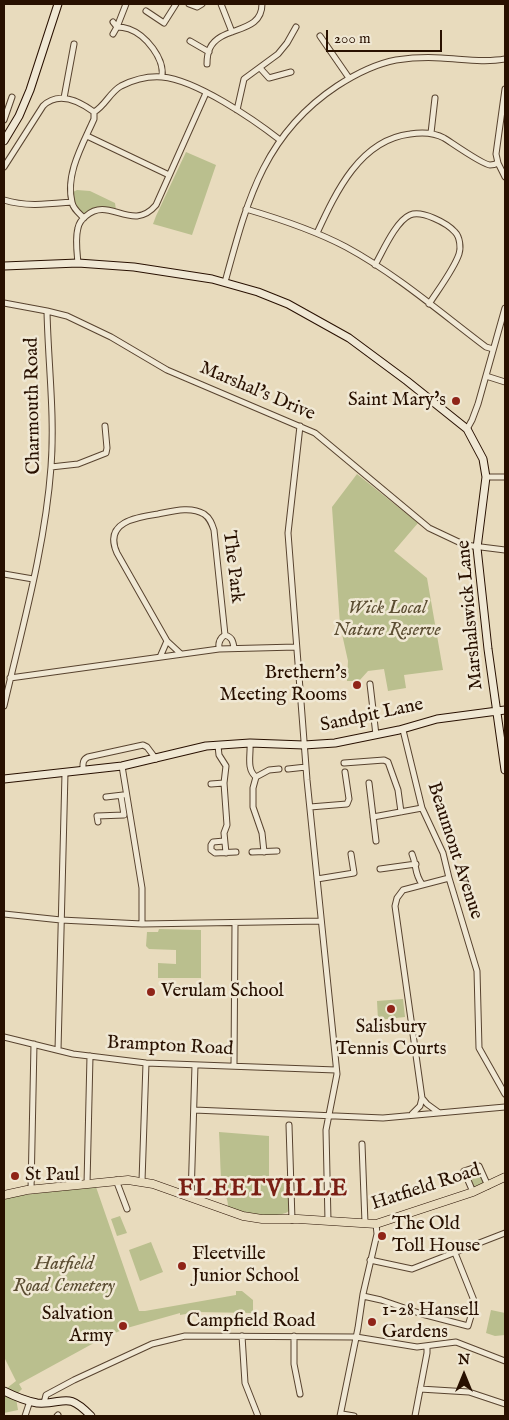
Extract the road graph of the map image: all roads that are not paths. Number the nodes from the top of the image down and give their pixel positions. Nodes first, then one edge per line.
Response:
1 (58, 4) edge
2 (126, 4) edge
3 (176, 4) edge
4 (189, 4) edge
5 (202, 4) edge
6 (221, 4) edge
7 (262, 4) edge
8 (146, 11) dead end
9 (113, 22) dead end
10 (117, 27) junction
11 (296, 27) dead end
12 (232, 32) junction
13 (112, 34) dead end
14 (320, 36) dead end
15 (190, 41) dead end
16 (74, 44) dead end
17 (209, 52) junction
18 (505, 58) edge
19 (207, 64) dead end
20 (260, 68) junction
21 (291, 72) dead end
22 (162, 77) junction
23 (349, 78) junction
24 (505, 89) edge
25 (206, 93) junction
26 (12, 96) dead end
27 (64, 98) junction
28 (435, 98) dead end
29 (237, 110) junction
30 (94, 112) junction
31 (4, 120) edge
32 (431, 133) junction
33 (87, 136) junction
34 (4, 140) edge
35 (280, 140) junction
36 (498, 163) junction
37 (4, 167) edge
38 (170, 175) junction
39 (505, 177) edge
40 (4, 200) edge
41 (72, 202) junction
42 (246, 209) junction
43 (84, 218) junction
44 (317, 233) junction
45 (78, 263) junction
46 (375, 265) junction
47 (4, 266) edge
48 (225, 282) junction
49 (4, 303) edge
50 (430, 304) junction
51 (505, 308) edge
52 (47, 310) junction
53 (493, 350) junction
54 (486, 376) junction
55 (505, 382) edge
56 (104, 426) dead end
57 (300, 426) junction
58 (467, 428) junction
59 (51, 467) junction
60 (486, 477) junction
61 (505, 477) edge
62 (477, 548) junction
63 (505, 550) edge
64 (4, 574) edge
65 (33, 579) junction
66 (226, 635) junction
67 (167, 642) junction
68 (296, 647) junction
69 (234, 648) junction
70 (219, 649) junction
71 (181, 654) junction
72 (160, 657) junction
73 (10, 678) junction
74 (370, 684) dead end
75 (4, 706) edge
76 (497, 710) junction
77 (505, 710) edge
78 (402, 730) junction
79 (376, 735) junction
80 (250, 743) junction
81 (304, 745) junction
82 (218, 746) junction
83 (156, 759) junction
84 (344, 763) dead end
85 (122, 766) junction
86 (306, 767) junction
87 (279, 769) dead end
88 (288, 769) dead end
89 (83, 770) junction
90 (505, 770) edge
91 (65, 772) junction
92 (345, 772) dead end
93 (256, 777) junction
94 (4, 779) edge
95 (224, 783) junction
96 (369, 783) dead end
97 (211, 784) dead end
98 (124, 795) junction
99 (106, 797) dead end
100 (310, 807) junction
101 (422, 808) junction
102 (400, 812) junction
103 (127, 814) junction
104 (373, 816) junction
105 (98, 822) dead end
106 (224, 841) junction
107 (376, 842) dead end
108 (277, 851) dead end
109 (236, 852) dead end
110 (252, 852) dead end
111 (264, 852) junction
112 (226, 853) junction
113 (351, 854) dead end
114 (412, 854) dead end
115 (416, 864) junction
116 (380, 869) dead end
117 (415, 874) junction
118 (449, 878) junction
119 (317, 879) junction
120 (422, 884) junction
121 (412, 887) junction
122 (4, 914) edge
123 (60, 920) junction
124 (321, 921) junction
125 (142, 924) junction
126 (235, 924) junction
127 (4, 1037) edge
128 (34, 1044) junction
129 (58, 1050) junction
130 (90, 1056) junction
131 (146, 1063) junction
132 (195, 1065) junction
133 (234, 1066) junction
134 (336, 1070) junction
135 (505, 1094) edge
136 (422, 1098) junction
137 (505, 1107) edge
138 (194, 1110) junction
139 (438, 1112) junction
140 (412, 1114) junction
141 (328, 1115) junction
142 (289, 1125) dead end
143 (362, 1144) dead end
144 (505, 1178) edge
145 (116, 1180) junction
146 (142, 1182) junction
147 (87, 1184) junction
148 (488, 1186) junction
149 (31, 1190) junction
150 (473, 1192) junction
151 (4, 1195) edge
152 (191, 1198) junction
153 (127, 1209) dead end
154 (292, 1220) junction
155 (328, 1221) junction
156 (365, 1224) junction
157 (376, 1224) junction
158 (505, 1233) edge
159 (455, 1253) junction
160 (370, 1260) junction
161 (363, 1296) junction
162 (474, 1303) dead end
163 (470, 1316) dead end
164 (242, 1336) junction
165 (294, 1336) junction
166 (356, 1337) junction
167 (427, 1347) junction
168 (505, 1361) edge
169 (420, 1389) junction
170 (4, 1390) edge
171 (300, 1394) dead end
172 (30, 1401) junction
173 (44, 1403) junction
174 (505, 1404) edge
175 (341, 1415) edge
176 (24, 1416) edge
177 (91, 1416) edge
178 (258, 1416) edge
179 (354, 1416) edge
180 (415, 1416) edge

1 - 34 street
2 - 10 street
3 - 8 street
4 - 5 street
6 - 12 street
7 - 12 street
9 - 10 street
10 - 13 street
10 - 22 street
11 - 20 street
12 - 17 street
14 - 23 street
15 - 17 street
16 - 27 street
17 - 19 street
18 - 23 street
20 - 21 street
20 - 29 street
22 - 25 street
22 - 30 street
23 - 35 street
24 - 36 street
25 - 29 street
25 - 38 street
26 - 31 street
27 - 30 street
27 - 37 street
28 - 32 street
29 - 35 street
30 - 33 street
32 - 36 street
32 - 44 street
33 - 38 street
33 - 41 street
35 - 42 street
36 - 39 street
38 - 43 street
40 - 41 street
41 - 43 street
42 - 44 street
42 - 48 street
43 - 45 street
44 - 46 street
45 - 47 street, Marshalswick Lane
45 - 48 street, Marshalswick Lane
46 - 50 street
46 - 50 street
48 - 58 street, Marshalswick Lane
49 - 52 street, Marshal's Drive
50 - 53 street
51 - 53 street
52 - 57 street, Marshal's Drive
52 - 59 street, Charmouth Road
53 - 54 street
54 - 55 street
54 - 58 street
56 - 59 street
57 - 62 street, Marshal's Drive
57 - 68 street
58 - 60 street, Marshalswick Lane
59 - 65 street, Charmouth Road
60 - 61 street
60 - 62 street, Marshalswick Lane
62 - 63 street, Marshal's Drive
62 - 76 street, Marshalswick Lane
64 - 65 street
65 - 73 street, Charmouth Road
66 - 67 street, The Park
66 - 69 street, The Park
66 - 70 street
67 - 71 street, The Park
67 - 72 street
68 - 69 street
68 - 81 street
69 - 70 street
70 - 71 street
71 - 72 street
72 - 73 street
73 - 75 street, Charmouth Road
74 - 79 street
76 - 77 street, Sandpit Lane
76 - 78 street, Sandpit Lane
76 - 90 street, Marshalswick Lane
78 - 79 street, Sandpit Lane
78 - 101 street, Beaumont Avenue
79 - 81 street, Sandpit Lane
80 - 81 street, Sandpit Lane
80 - 82 street, Sandpit Lane
80 - 93 street
81 - 86 street
82 - 83 street, Sandpit Lane
82 - 95 street
83 - 85 street, Sandpit Lane
83 - 89 street
84 - 102 street
85 - 89 street, Sandpit Lane
85 - 98 street
86 - 88 street
86 - 100 street
87 - 93 street
89 - 91 street, Sandpit Lane
91 - 94 street, Sandpit Lane
91 - 123 street
92 - 100 street
93 - 111 street
95 - 97 street
95 - 106 street
96 - 104 street
98 - 99 street
98 - 103 street
100 - 119 street
101 - 102 street
101 - 118 street, Beaumont Avenue
102 - 104 street
103 - 105 street
103 - 125 street
104 - 107 street
106 - 112 street
106 - 112 street
108 - 111 street
109 - 112 street
110 - 111 street
113 - 119 street
114 - 115 street
115 - 116 street
115 - 117 street
117 - 120 street
117 - 121 street
118 - 120 street
118 - 135 street, Beaumont Avenue
119 - 124 street
120 - 121 street
121 - 136 street
122 - 123 street
123 - 125 street
123 - 129 street
124 - 126 street
124 - 134 street
125 - 126 street
126 - 133 street
127 - 128 street, Brampton Road
128 - 129 street, Brampton Road
128 - 149 street
129 - 130 street, Brampton Road
130 - 131 street, Brampton Road
130 - 147 street
131 - 132 street, Brampton Road
131 - 146 street
132 - 133 street, Brampton Road
132 - 138 street
133 - 134 street, Brampton Road
134 - 141 street
136 - 139 street
136 - 140 street
137 - 139 street
138 - 141 street
138 - 152 street
139 - 140 street
140 - 141 street
141 - 155 street
142 - 154 street
143 - 156 street
144 - 148 main road, Hatfield Road
145 - 146 main road, Hatfield Road
145 - 147 main road, Hatfield Road
145 - 153 street
146 - 152 main road, Hatfield Road
147 - 149 main road, Hatfield Road
148 - 150 main road, Hatfield Road
148 - 150 street
149 - 151 main road, Hatfield Road
150 - 157 main road, Hatfield Road
152 - 154 main road, Hatfield Road
154 - 155 main road, Hatfield Road
155 - 156 main road, Hatfield Road
156 - 157 main road, Hatfield Road
157 - 160 street
158 - 159 street
159 - 160 street
159 - 162 street
160 - 161 street
161 - 163 street
161 - 166 street
164 - 165 street, Campfield Road
164 - 173 street, Campfield Road
164 - 178 street
165 - 166 street, Campfield Road
165 - 171 street
166 - 167 street, Campfield Road
166 - 175 street
167 - 168 street, Campfield Road
167 - 169 street
169 - 174 street
169 - 180 street
170 - 172 street
172 - 173 street
172 - 176 street
173 - 177 street
175 - 179 street

